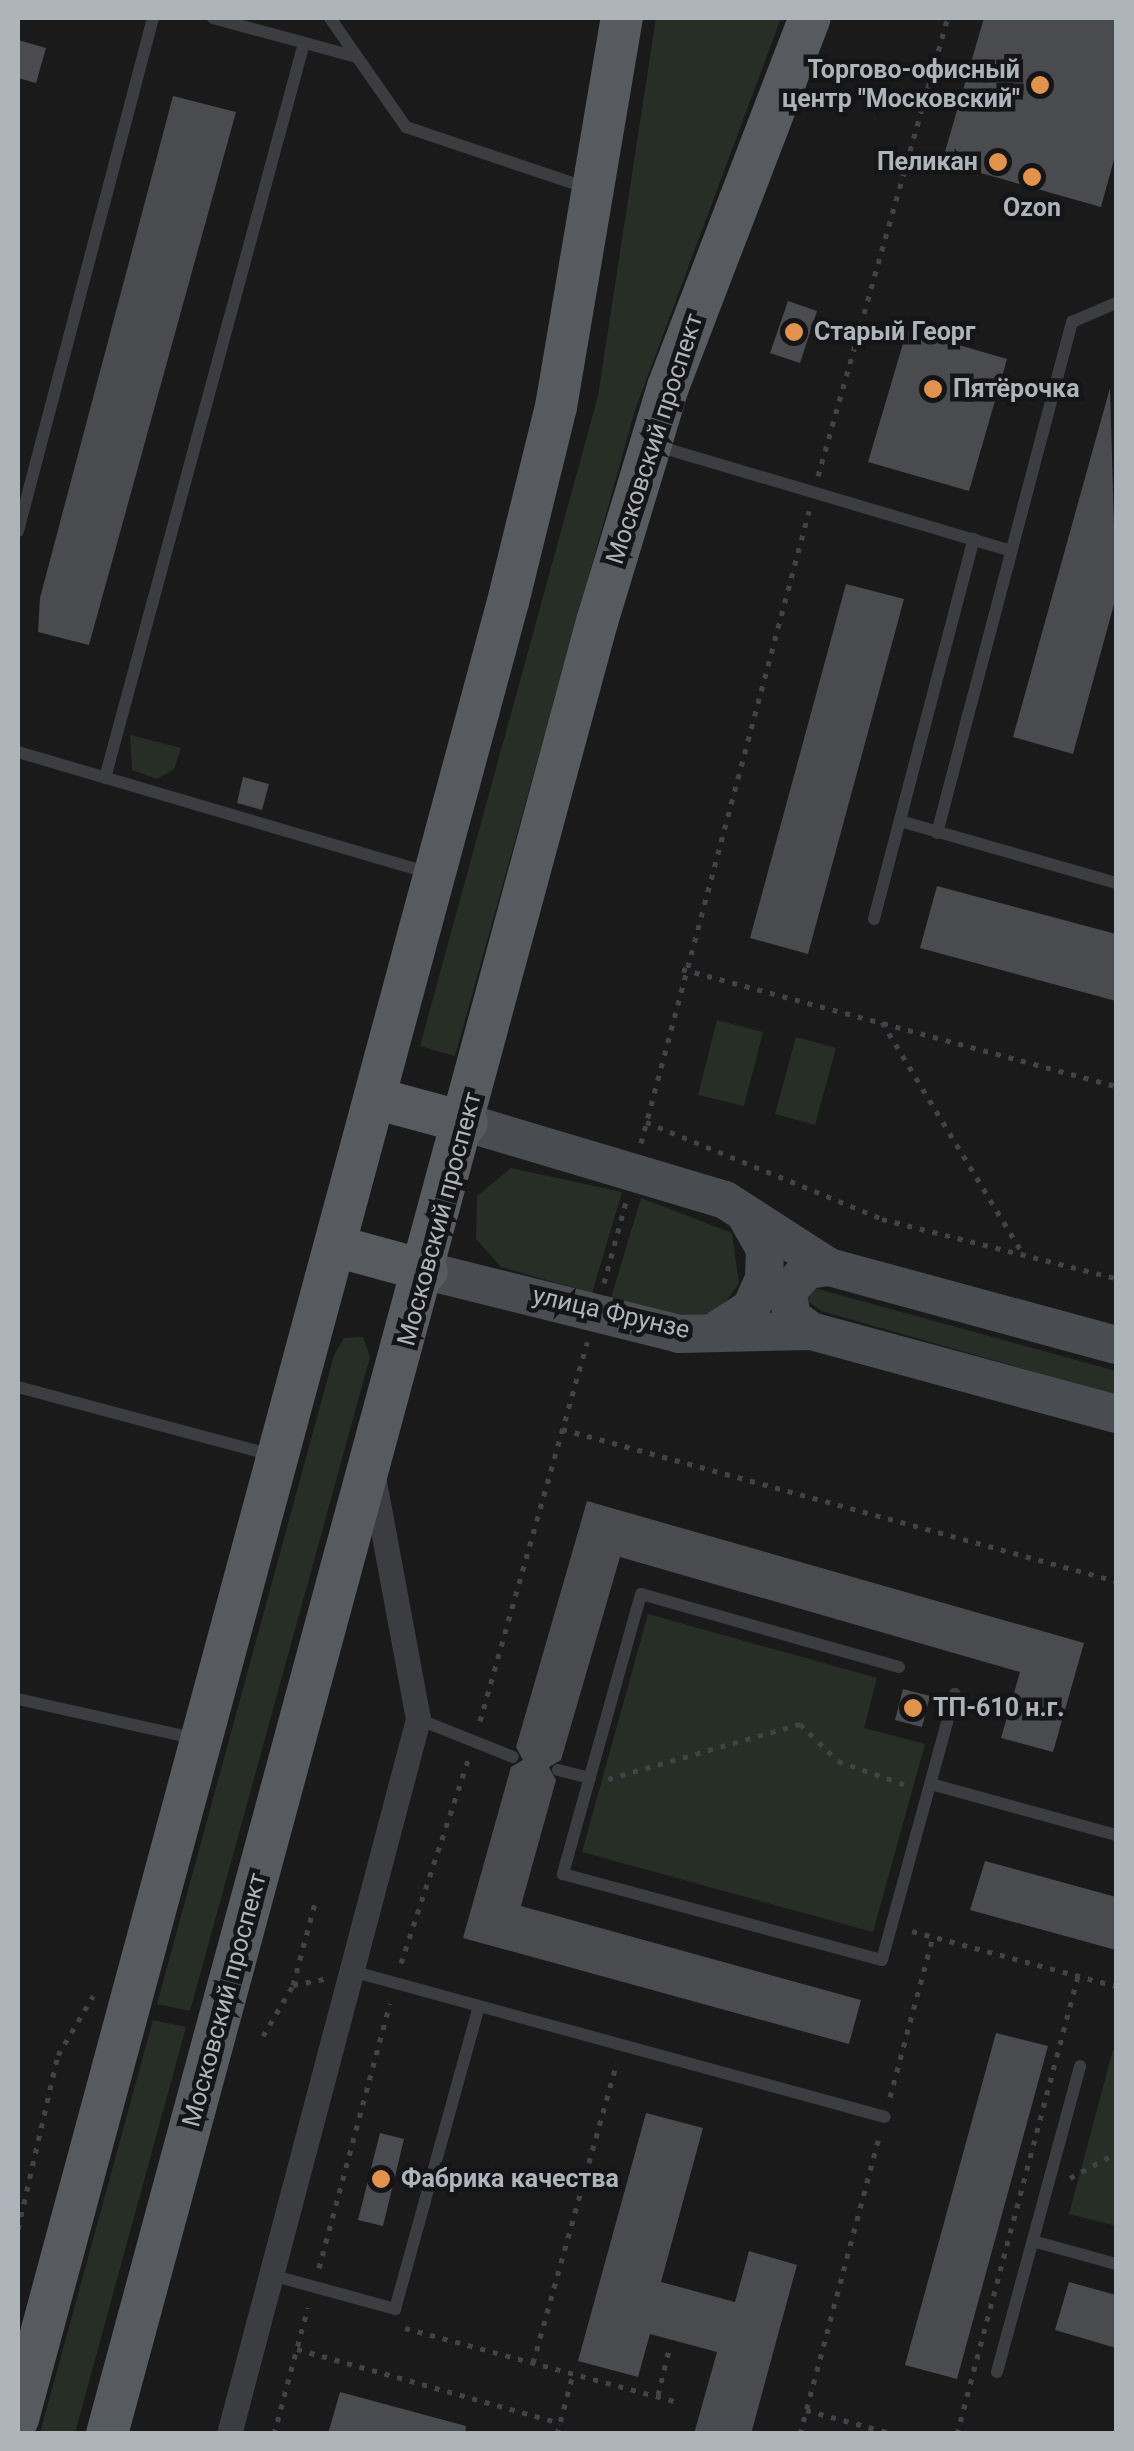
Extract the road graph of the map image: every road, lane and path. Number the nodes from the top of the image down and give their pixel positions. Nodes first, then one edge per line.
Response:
1 (153, 18) edge
2 (213, 18) edge
3 (330, 18) edge
4 (622, 18) edge
5 (810, 18) edge
6 (304, 43) junction
7 (357, 57) junction
8 (594, 190) junction
9 (1116, 302) edge
10 (649, 444) junction
11 (18, 530) edge
12 (974, 539) junction
13 (1011, 550) junction
14 (18, 752) edge
15 (105, 778) junction
16 (900, 822) junction
17 (937, 833) junction
18 (435, 876) junction
19 (1116, 883) edge
20 (874, 919) dead end
21 (682, 969) dead end
22 (881, 1020) junction
23 (1116, 1086) edge
24 (378, 1099) junction
25 (646, 1122) dead end
26 (467, 1124) junction
27 (745, 1214) junction
28 (340, 1247) junction
29 (1021, 1252) junction
30 (829, 1267) junction
31 (427, 1271) junction
32 (1116, 1278) edge
33 (810, 1331) junction
34 (712, 1333) junction
35 (1116, 1346) edge
36 (18, 1387) edge
37 (1116, 1414) edge
38 (278, 1457) junction
39 (372, 1470) junction
40 (1116, 1582) edge
41 (899, 1667) dead end
42 (955, 1694) dead end
43 (18, 1699) edge
44 (418, 1719) junction
45 (199, 1740) junction
46 (474, 1742) junction
47 (513, 1757) dead end
48 (558, 1770) dead end
49 (590, 1778) junction
50 (929, 1788) junction
51 (1116, 1835) edge
52 (316, 1899) dead end
53 (892, 1925) junction
54 (933, 1936) junction
55 (356, 1972) junction
56 (1078, 1976) junction
57 (395, 1984) junction
58 (1116, 1986) edge
59 (93, 1996) dead end
60 (478, 2006) junction
61 (263, 2036) dead end
62 (622, 2046) junction
63 (1080, 2066) dead end
64 (884, 2118) junction
65 (18, 2229) edge
66 (1033, 2241) junction
67 (1116, 2264) edge
68 (271, 2275) junction
69 (314, 2286) junction
70 (309, 2302) junction
71 (328, 2307) dead end
72 (384, 2322) dead end
73 (297, 2349) junction
74 (669, 2350) dead end
75 (533, 2363) junction
76 (997, 2372) dead end
77 (574, 2374) junction
78 (657, 2396) junction
79 (678, 2402) dead end
80 (806, 2410) junction
81 (18, 2418) edge
82 (560, 2423) junction
83 (107, 2434) edge
84 (228, 2434) edge
85 (274, 2434) edge
86 (557, 2434) edge
87 (800, 2434) edge
88 (894, 2434) edge
89 (956, 2434) edge

1 - 11 lane
2 - 6 lane
3 - 7 lane
4 - 8 main road
5 - 10 main road, Московский проспект
6 - 7 lane
6 - 15 lane
7 - 8 lane
8 - 18 main road
9 - 13 lane
10 - 12 lane
10 - 26 main road, Московский проспект
12 - 13 lane
12 - 16 lane
13 - 17 lane
14 - 15 lane
15 - 18 lane
16 - 17 lane
16 - 20 lane
17 - 19 lane
18 - 24 main road
21 - 22 path
22 - 23 path
22 - 29 path
24 - 26 main road
24 - 28 main road
25 - 29 path
26 - 27 main road
26 - 31 main road, Московский проспект
27 - 30 main road
27 - 34 main road
28 - 31 main road, улица Фрунзе
28 - 38 main road
29 - 32 path
30 - 33 main road
30 - 35 main road
31 - 34 main road, улица Фрунзе
31 - 39 main road, Московский проспект
33 - 34 main road, улица Фрунзе
33 - 37 main road, улица Фрунзе
36 - 38 lane
38 - 45 main road
39 - 44 street
39 - 83 main road, Московский проспект
40 - 46 path
41 - 49 lane
42 - 50 lane
43 - 45 lane
44 - 46 lane
44 - 55 street
45 - 81 main road
46 - 47 lane
46 - 57 path
48 - 49 lane
49 - 50 path
49 - 53 lane
50 - 51 lane
50 - 53 lane
52 - 61 path
53 - 54 path
54 - 56 path
54 - 64 path
55 - 57 lane
55 - 68 street
56 - 58 path
56 - 89 path
57 - 60 lane
57 - 69 path
59 - 65 path
60 - 62 lane
60 - 69 lane
62 - 64 lane
62 - 75 path
63 - 66 lane
64 - 80 path
66 - 67 lane
66 - 76 lane
68 - 69 lane
68 - 84 street
69 - 70 path
70 - 71 path
70 - 73 path
72 - 75 path
73 - 82 path
73 - 85 path
74 - 78 path
75 - 77 path
77 - 78 path
77 - 82 path
78 - 79 path
80 - 87 path
80 - 88 path
82 - 86 path

